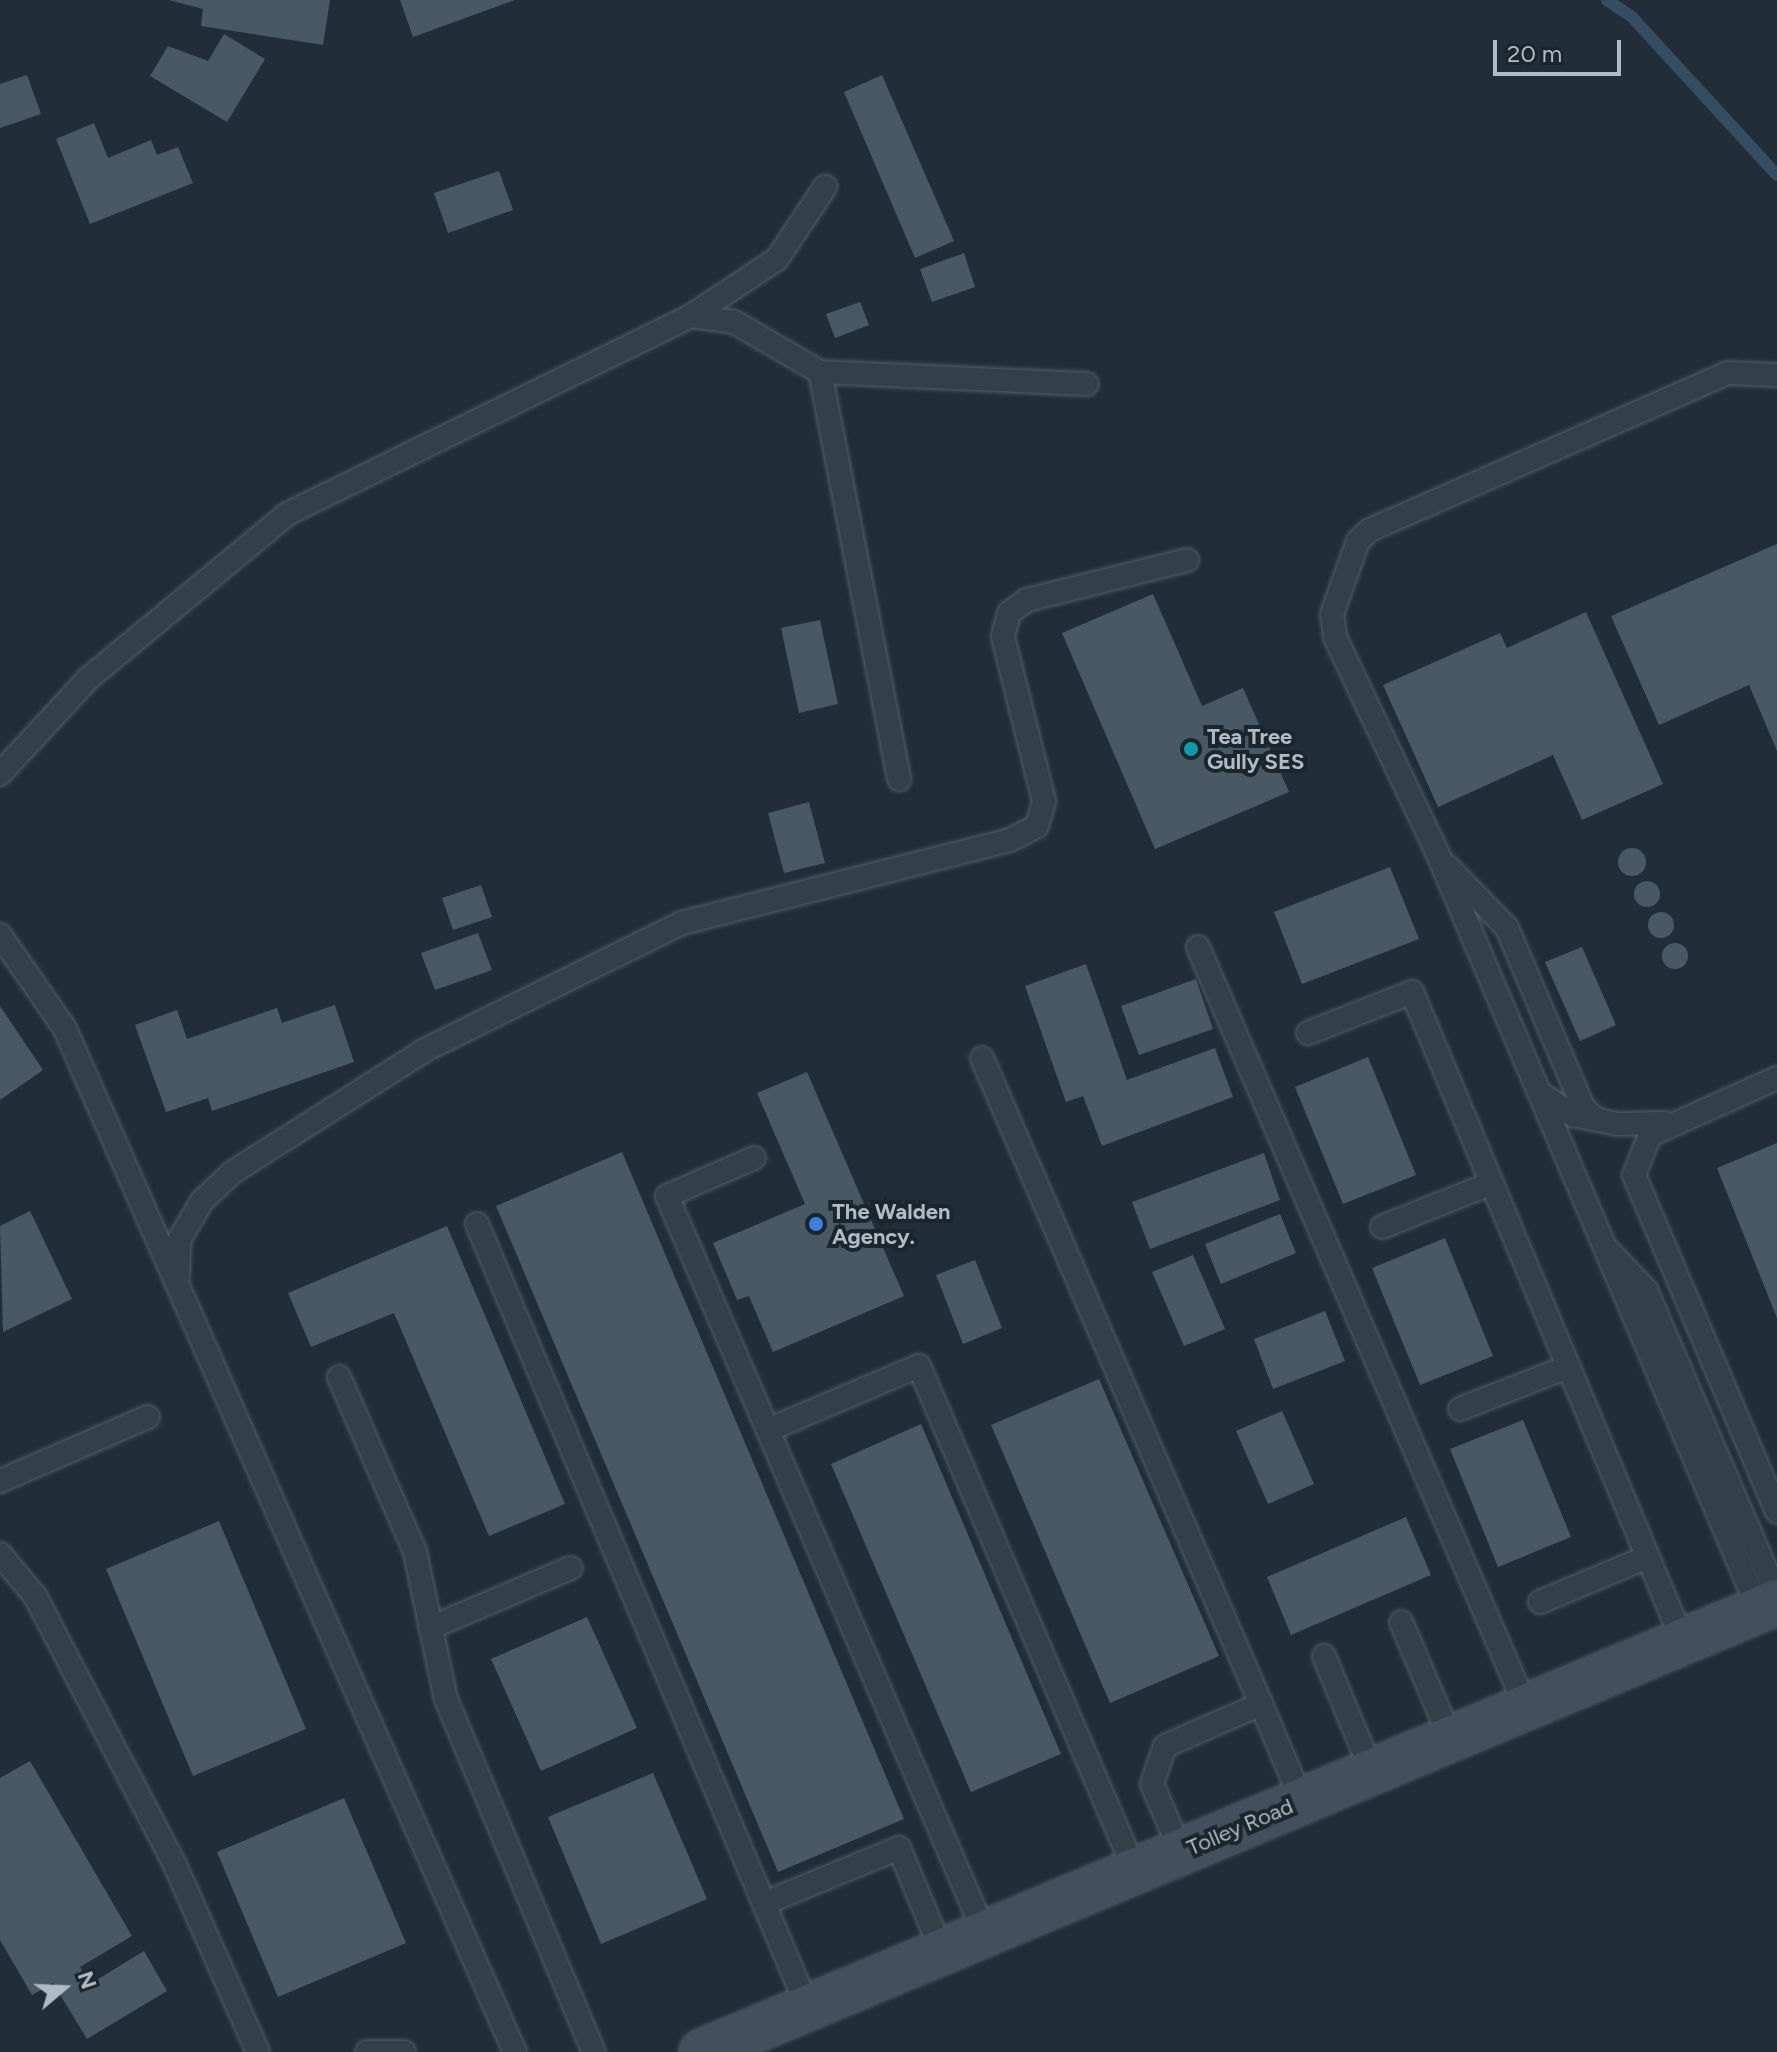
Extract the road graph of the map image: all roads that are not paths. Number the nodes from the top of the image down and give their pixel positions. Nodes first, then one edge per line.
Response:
1 (825, 187) dead end
2 (691, 316) junction
3 (820, 372) junction
4 (1777, 375) edge
5 (1087, 384) dead end
6 (1187, 560) dead end
7 (0, 774) edge
8 (899, 779) dead end
9 (1437, 852) junction
10 (0, 935) edge
11 (1198, 947) dead end
12 (1308, 1033) dead end
13 (982, 1058) dead end
14 (1777, 1078) edge
15 (1538, 1092) junction
16 (1597, 1120) junction
17 (1670, 1122) junction
18 (754, 1158) dead end
19 (1492, 1183) junction
20 (477, 1224) dead end
21 (1382, 1227) dead end
22 (178, 1276) junction
23 (1568, 1367) junction
24 (339, 1377) dead end
25 (1460, 1409) dead end
26 (148, 1417) dead end
27 (768, 1430) junction
28 (0, 1481) edge
29 (1777, 1512) edge
30 (0, 1554) edge
31 (1647, 1557) junction
32 (571, 1568) dead end
33 (1540, 1602) dead end
34 (1771, 1603) edge
35 (1401, 1622) dead end
36 (430, 1628) junction
37 (1683, 1641) junction
38 (1324, 1656) dead end
39 (1261, 1704) junction
40 (1526, 1707) junction
41 (1451, 1739) junction
42 (1372, 1772) junction
43 (1302, 1801) junction
44 (1181, 1852) junction
45 (1135, 1871) junction
46 (765, 1903) junction
47 (985, 1934) junction
48 (942, 1952) junction
49 (808, 2008) junction
50 (258, 2052) edge
51 (367, 2052) edge
52 (404, 2052) edge
53 (515, 2052) edge
54 (594, 2052) edge
55 (702, 2052) edge

1 - 2 lane
2 - 3 lane
2 - 7 lane
3 - 5 lane
3 - 8 lane
4 - 9 lane
6 - 22 lane
9 - 15 lane
9 - 16 lane
10 - 22 lane
11 - 40 lane
12 - 19 lane
13 - 39 lane
14 - 17 lane
15 - 16 lane
15 - 34 lane
16 - 17 lane
17 - 29 lane
18 - 27 lane
19 - 21 lane
19 - 23 lane
20 - 46 lane
22 - 53 lane
23 - 25 lane
23 - 31 lane
24 - 36 lane
26 - 28 lane
27 - 45 lane
27 - 47 lane
30 - 50 lane
31 - 33 lane
31 - 37 lane
32 - 36 lane
34 - 37 main road, Tolley Road
35 - 41 lane
36 - 54 lane
37 - 40 main road, Tolley Road
38 - 42 lane
39 - 43 lane
39 - 44 lane
40 - 41 main road, Tolley Road
41 - 42 main road, Tolley Road
42 - 43 main road, Tolley Road
43 - 44 main road, Tolley Road
44 - 45 main road, Tolley Road
45 - 47 main road, Tolley Road
46 - 48 lane
46 - 49 lane
47 - 48 main road, Tolley Road
48 - 49 main road, Tolley Road
49 - 55 main road, Tolley Road
51 - 52 lane

